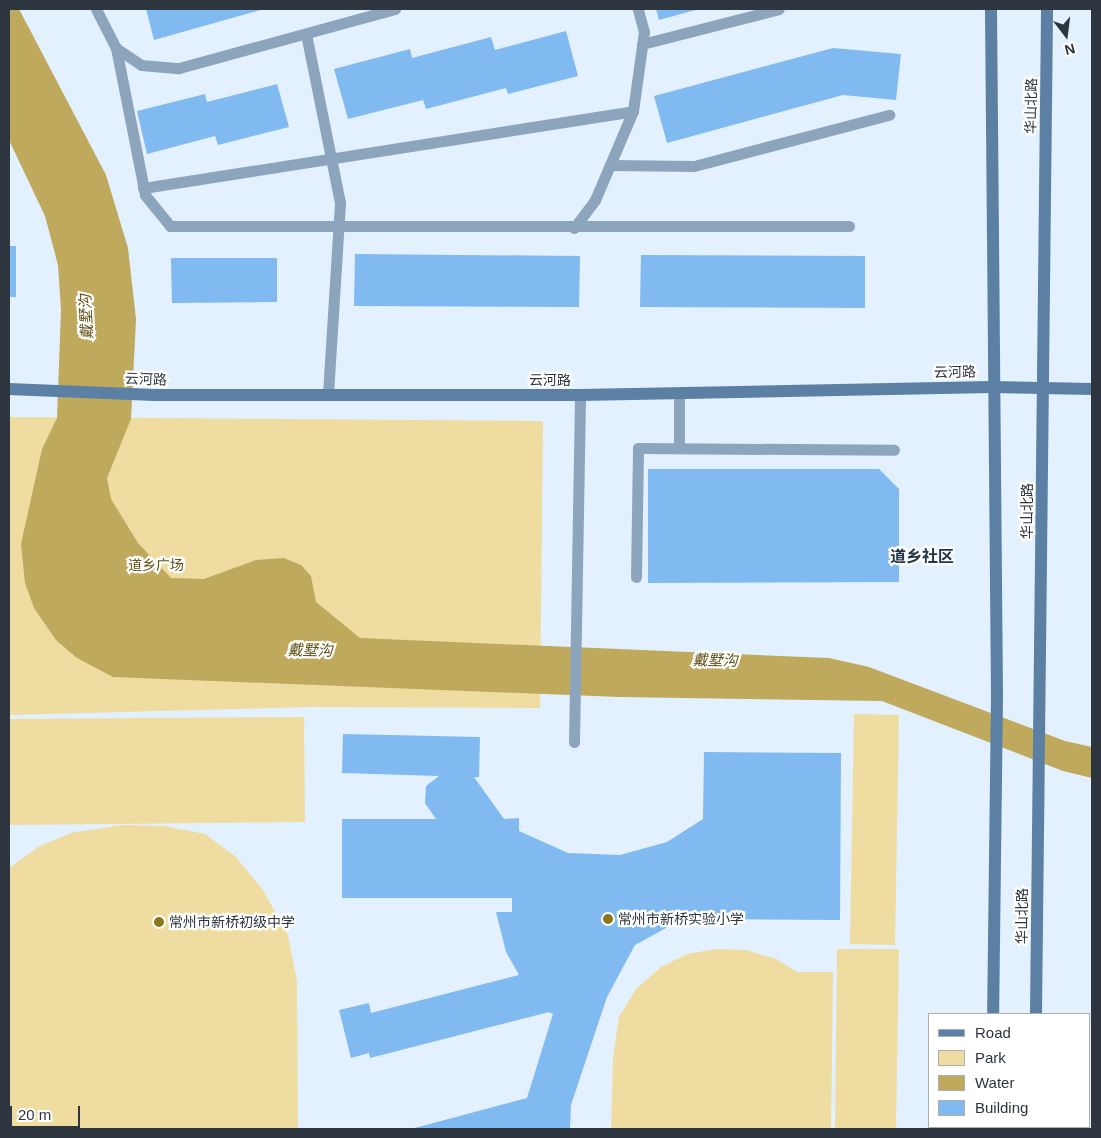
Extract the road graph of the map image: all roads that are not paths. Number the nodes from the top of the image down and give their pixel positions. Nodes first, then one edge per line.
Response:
1 (96, 9) edge
2 (395, 9) edge
3 (638, 9) edge
4 (779, 9) edge
5 (991, 9) edge
6 (1047, 9) edge
7 (306, 34) junction
8 (642, 44) junction
9 (116, 48) junction
10 (633, 111) junction
11 (889, 115) dead end
12 (332, 160) junction
13 (610, 165) junction
14 (143, 188) junction
15 (849, 226) dead end
16 (339, 228) junction
17 (574, 228) junction
18 (992, 386) junction
19 (1043, 388) junction
20 (9, 389) edge
21 (1092, 389) edge
22 (679, 393) junction
23 (328, 395) junction
24 (580, 395) junction
25 (679, 448) junction
26 (894, 450) dead end
27 (636, 578) dead end
28 (574, 742) dead end
29 (993, 1013) edge
30 (1036, 1013) edge

1 - 9 lane
2 - 7 lane
3 - 8 lane
4 - 8 lane
5 - 18 main road, 华山北路
6 - 19 main road, 华山北路
7 - 9 lane
7 - 12 lane
8 - 10 lane
9 - 14 lane
10 - 12 lane
10 - 13 lane
11 - 13 lane
12 - 14 lane
12 - 16 lane
13 - 17 lane
14 - 16 lane
15 - 17 lane
16 - 17 lane
16 - 23 lane
18 - 19 main road, 云河路
18 - 22 main road, 云河路
18 - 29 main road, 华山北路
19 - 21 main road, 云河路
19 - 30 main road, 华山北路
20 - 23 main road, 云河路
22 - 24 main road, 云河路
22 - 25 lane
23 - 24 main road, 云河路
24 - 28 lane
25 - 26 lane
25 - 27 lane

